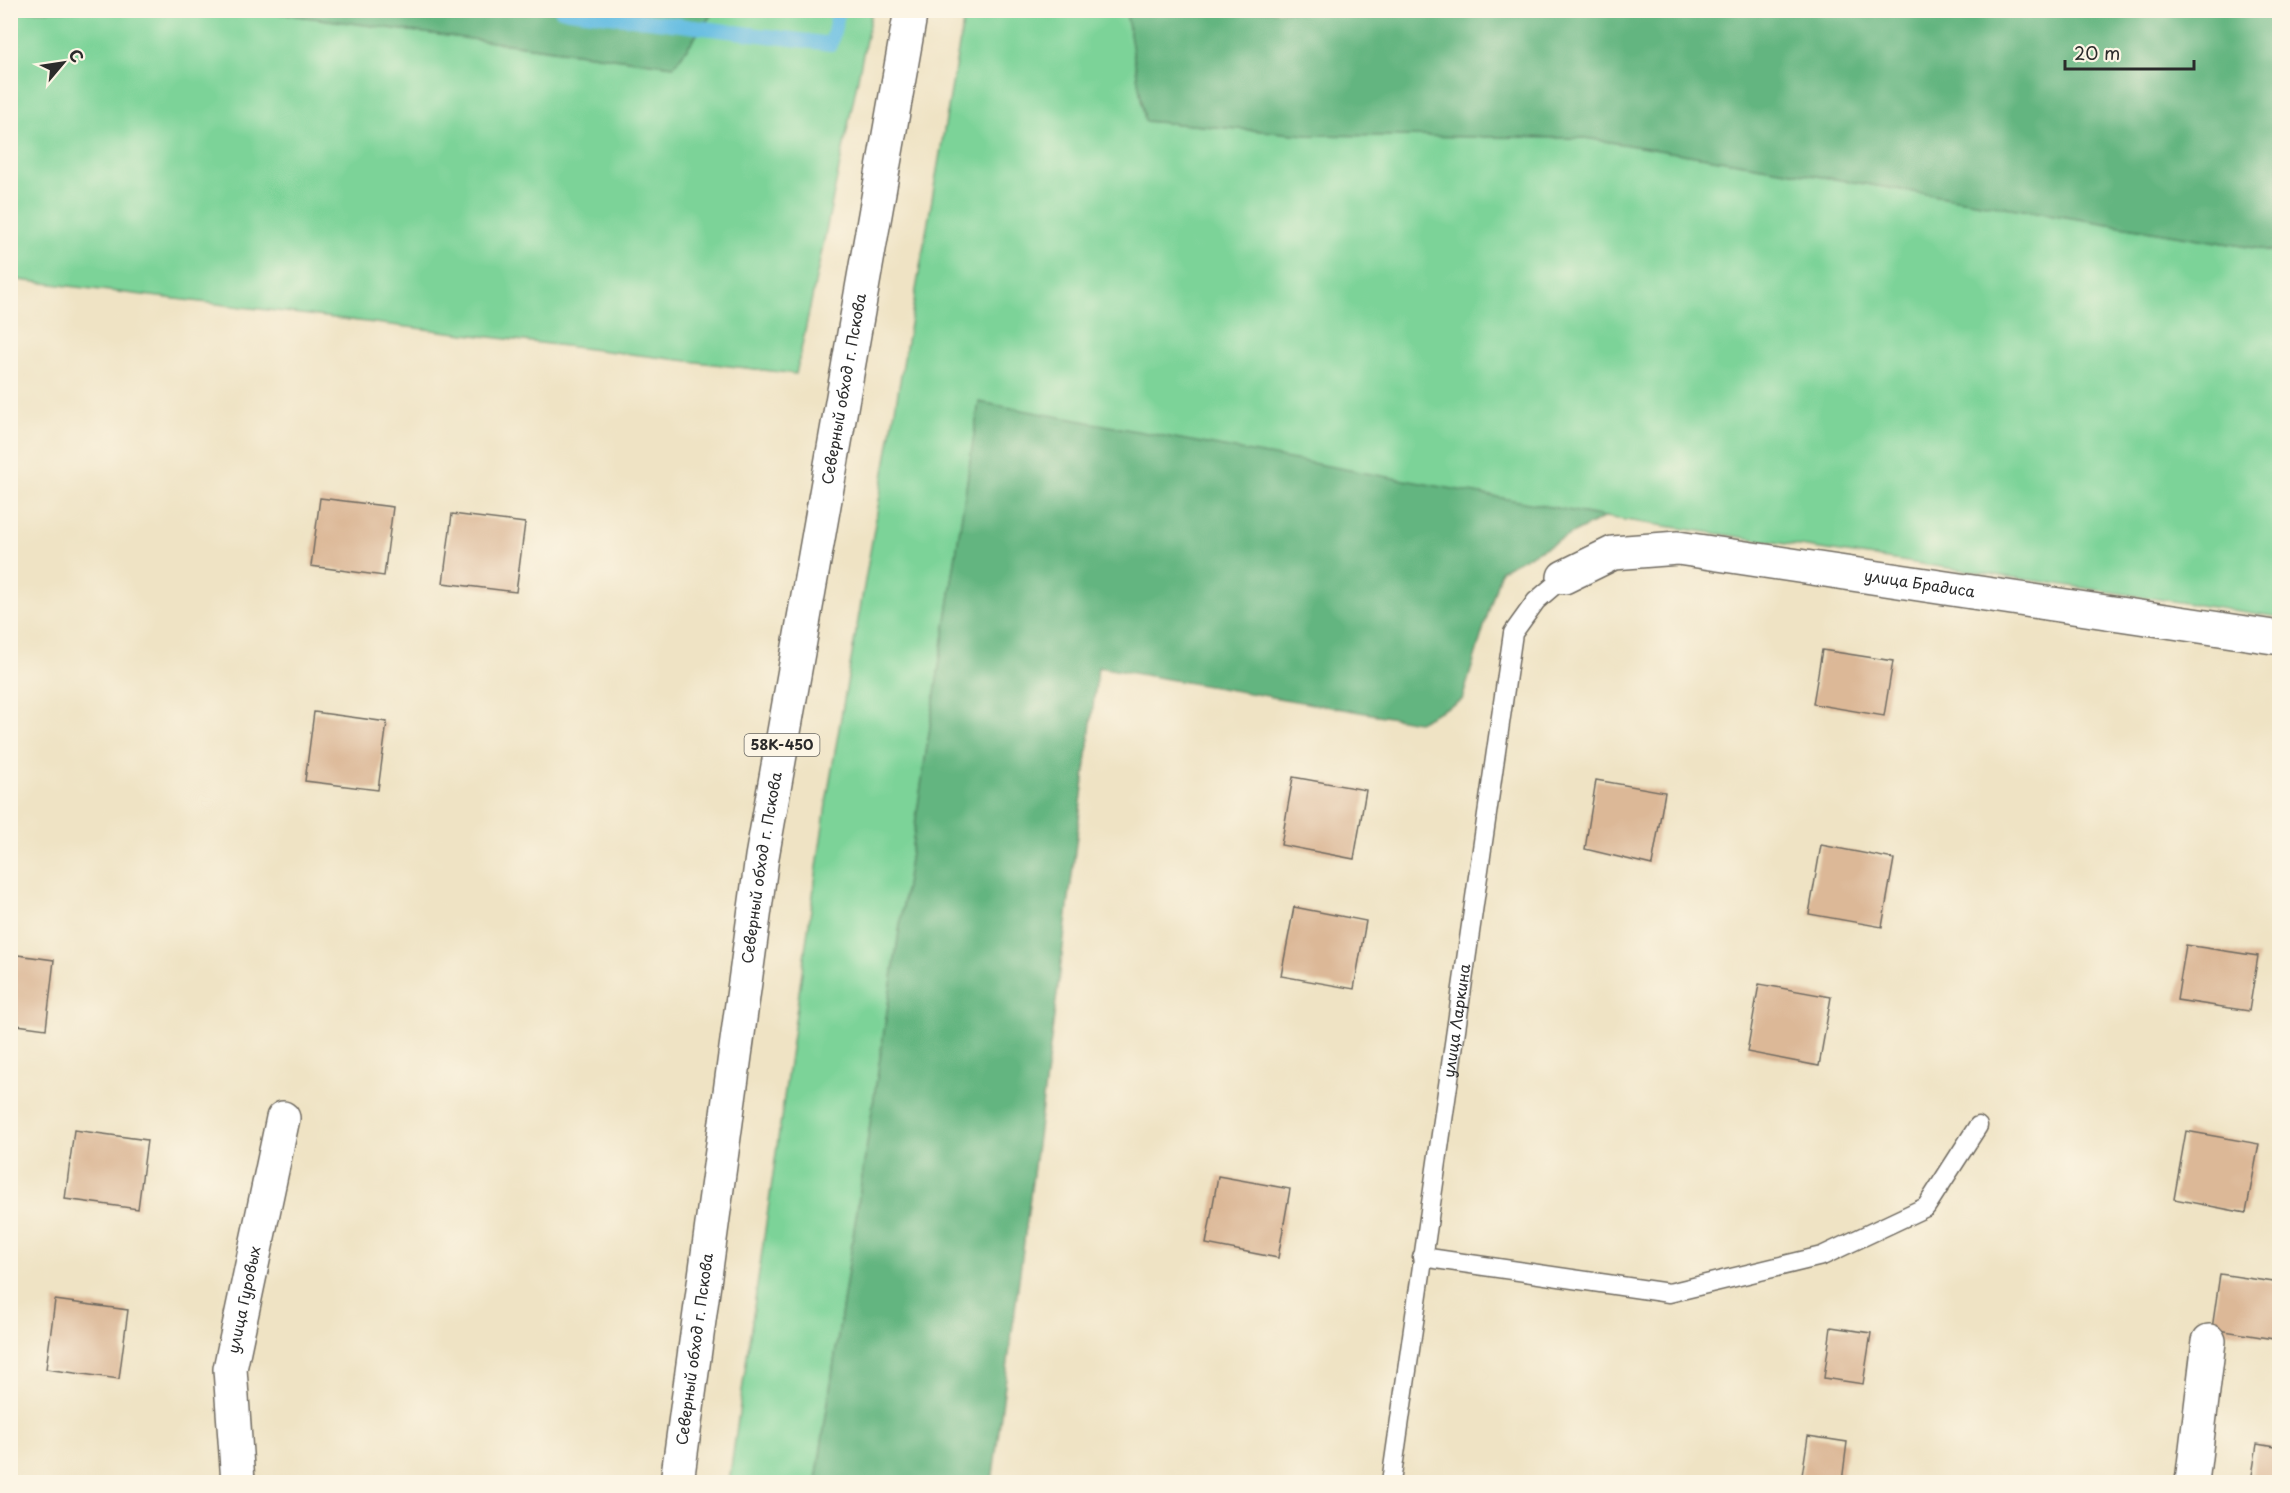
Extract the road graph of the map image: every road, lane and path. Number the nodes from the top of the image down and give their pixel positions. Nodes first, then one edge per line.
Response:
1 (911, 10) edge
2 (1564, 577) joint
3 (2280, 638) edge
4 (283, 1118) dead end
5 (1978, 1126) dead end
6 (1422, 1257) junction
7 (2209, 1341) dead end
8 (238, 1482) edge
9 (677, 1482) edge
10 (1391, 1482) edge
11 (2192, 1482) edge

1 - 9 main road, Северный обход г. Пскова / 58К-450
2 - 3 main road, улица Брадиса
2 - 6 lane, улица Ларкина
4 - 8 main road, улица Гуровых
5 - 6 lane
6 - 10 lane, улица Ларкина
7 - 11 main road

